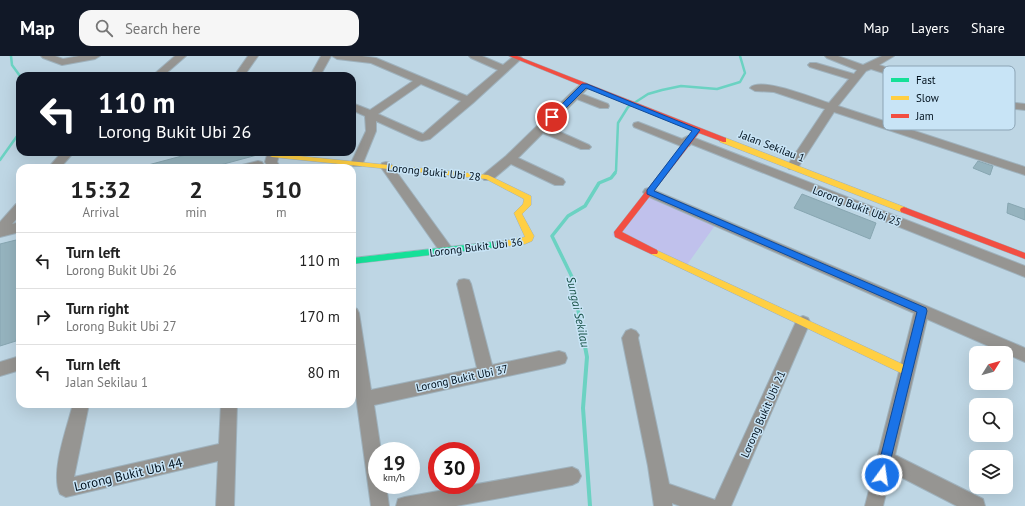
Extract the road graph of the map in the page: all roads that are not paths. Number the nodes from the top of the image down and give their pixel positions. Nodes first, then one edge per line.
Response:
1 (46, 56) edge
2 (95, 56) edge
3 (181, 56) edge
4 (253, 56) edge
5 (326, 56) edge
6 (337, 56) edge
7 (474, 56) edge
8 (830, 56) edge
9 (889, 56) edge
10 (515, 57) edge
11 (378, 58) edge
12 (813, 65) dead end
13 (866, 67) junction
14 (505, 69) junction
15 (162, 72) edge
16 (242, 72) edge
17 (317, 72) edge
18 (883, 72) edge
19 (856, 78) junction
20 (421, 80) junction
21 (585, 86) junction
22 (754, 88) dead end
23 (575, 95) junction
24 (469, 101) junction
25 (604, 106) dead end
26 (1015, 106) edge
27 (1025, 107) edge
28 (356, 108) edge
29 (831, 108) junction
30 (370, 115) junction
31 (638, 125) dead end
32 (883, 125) edge
33 (541, 128) junction
34 (697, 130) junction
35 (899, 130) edge
36 (687, 142) junction
37 (585, 147) dead end
38 (64, 156) edge
39 (292, 156) edge
40 (510, 159) junction
41 (357, 163) junction
42 (58, 164) edge
43 (386, 166) junction
44 (793, 166) junction
45 (1025, 171) edge
46 (488, 177) junction
47 (559, 182) dead end
48 (649, 192) junction
49 (16, 212) edge
50 (16, 228) edge
51 (0, 231) edge
52 (446, 250) junction
53 (1025, 256) edge
54 (356, 261) edge
55 (1025, 272) edge
56 (464, 284) dead end
57 (922, 311) junction
58 (803, 322) junction
59 (631, 334) dead end
60 (356, 339) edge
61 (1025, 355) edge
62 (559, 358) dead end
63 (16, 364) edge
64 (0, 368) edge
65 (907, 371) junction
66 (486, 372) junction
67 (365, 399) junction
68 (80, 408) edge
69 (229, 408) edge
70 (227, 450) junction
71 (886, 460) junction
72 (572, 476) dead end
73 (662, 498) edge
74 (225, 506) edge
75 (380, 506) edge
76 (405, 506) edge
77 (708, 506) edge
78 (722, 506) edge
79 (874, 506) edge
80 (976, 506) edge

1 - 2 street
3 - 15 street
4 - 16 street
5 - 17 street
6 - 11 street
7 - 14 street
8 - 13 street
9 - 13 street
10 - 14 street
10 - 21 street, Jalan Sekilau 1
11 - 20 street
12 - 19 street
13 - 18 street
13 - 19 street
14 - 24 street
19 - 29 street
20 - 24 street
20 - 30 street
21 - 23 street, Lorong Bukit Ubi 28
21 - 34 street, Jalan Sekilau 1
22 - 29 street
23 - 25 street
23 - 33 street, Lorong Bukit Ubi 28
24 - 30 street
26 - 27 street
28 - 30 street
29 - 32 street
29 - 44 street
30 - 41 street
31 - 36 street, Lorong Bukit Ubi 25
33 - 37 street
33 - 40 street, Lorong Bukit Ubi 28
34 - 36 street
34 - 44 street, Jalan Sekilau 1
35 - 45 street
36 - 48 street
36 - 55 street, Lorong Bukit Ubi 25
38 - 42 street
39 - 41 street, Lorong Bukit Ubi 28
40 - 46 street, Lorong Bukit Ubi 28
40 - 47 street
41 - 43 street, Lorong Bukit Ubi 28
43 - 46 street, Lorong Bukit Ubi 28
43 - 52 street
44 - 53 street, Jalan Sekilau 1
46 - 52 street, Lorong Bukit Ubi 36
48 - 57 street
48 - 58 street
49 - 51 street
50 - 51 street
52 - 54 street, Lorong Bukit Ubi 36
56 - 66 street
57 - 61 street
57 - 65 street
58 - 65 street
58 - 78 street, Lorong Bukit Ubi 21
59 - 73 street
60 - 67 street
62 - 66 street, Lorong Bukit Ubi 37
63 - 64 street
65 - 71 street
66 - 67 street, Lorong Bukit Ubi 37
67 - 75 street
68 - 70 street, Lorong Bukit Ubi 44
69 - 70 street
70 - 74 street
71 - 79 street
71 - 80 street
72 - 76 street
73 - 77 street

